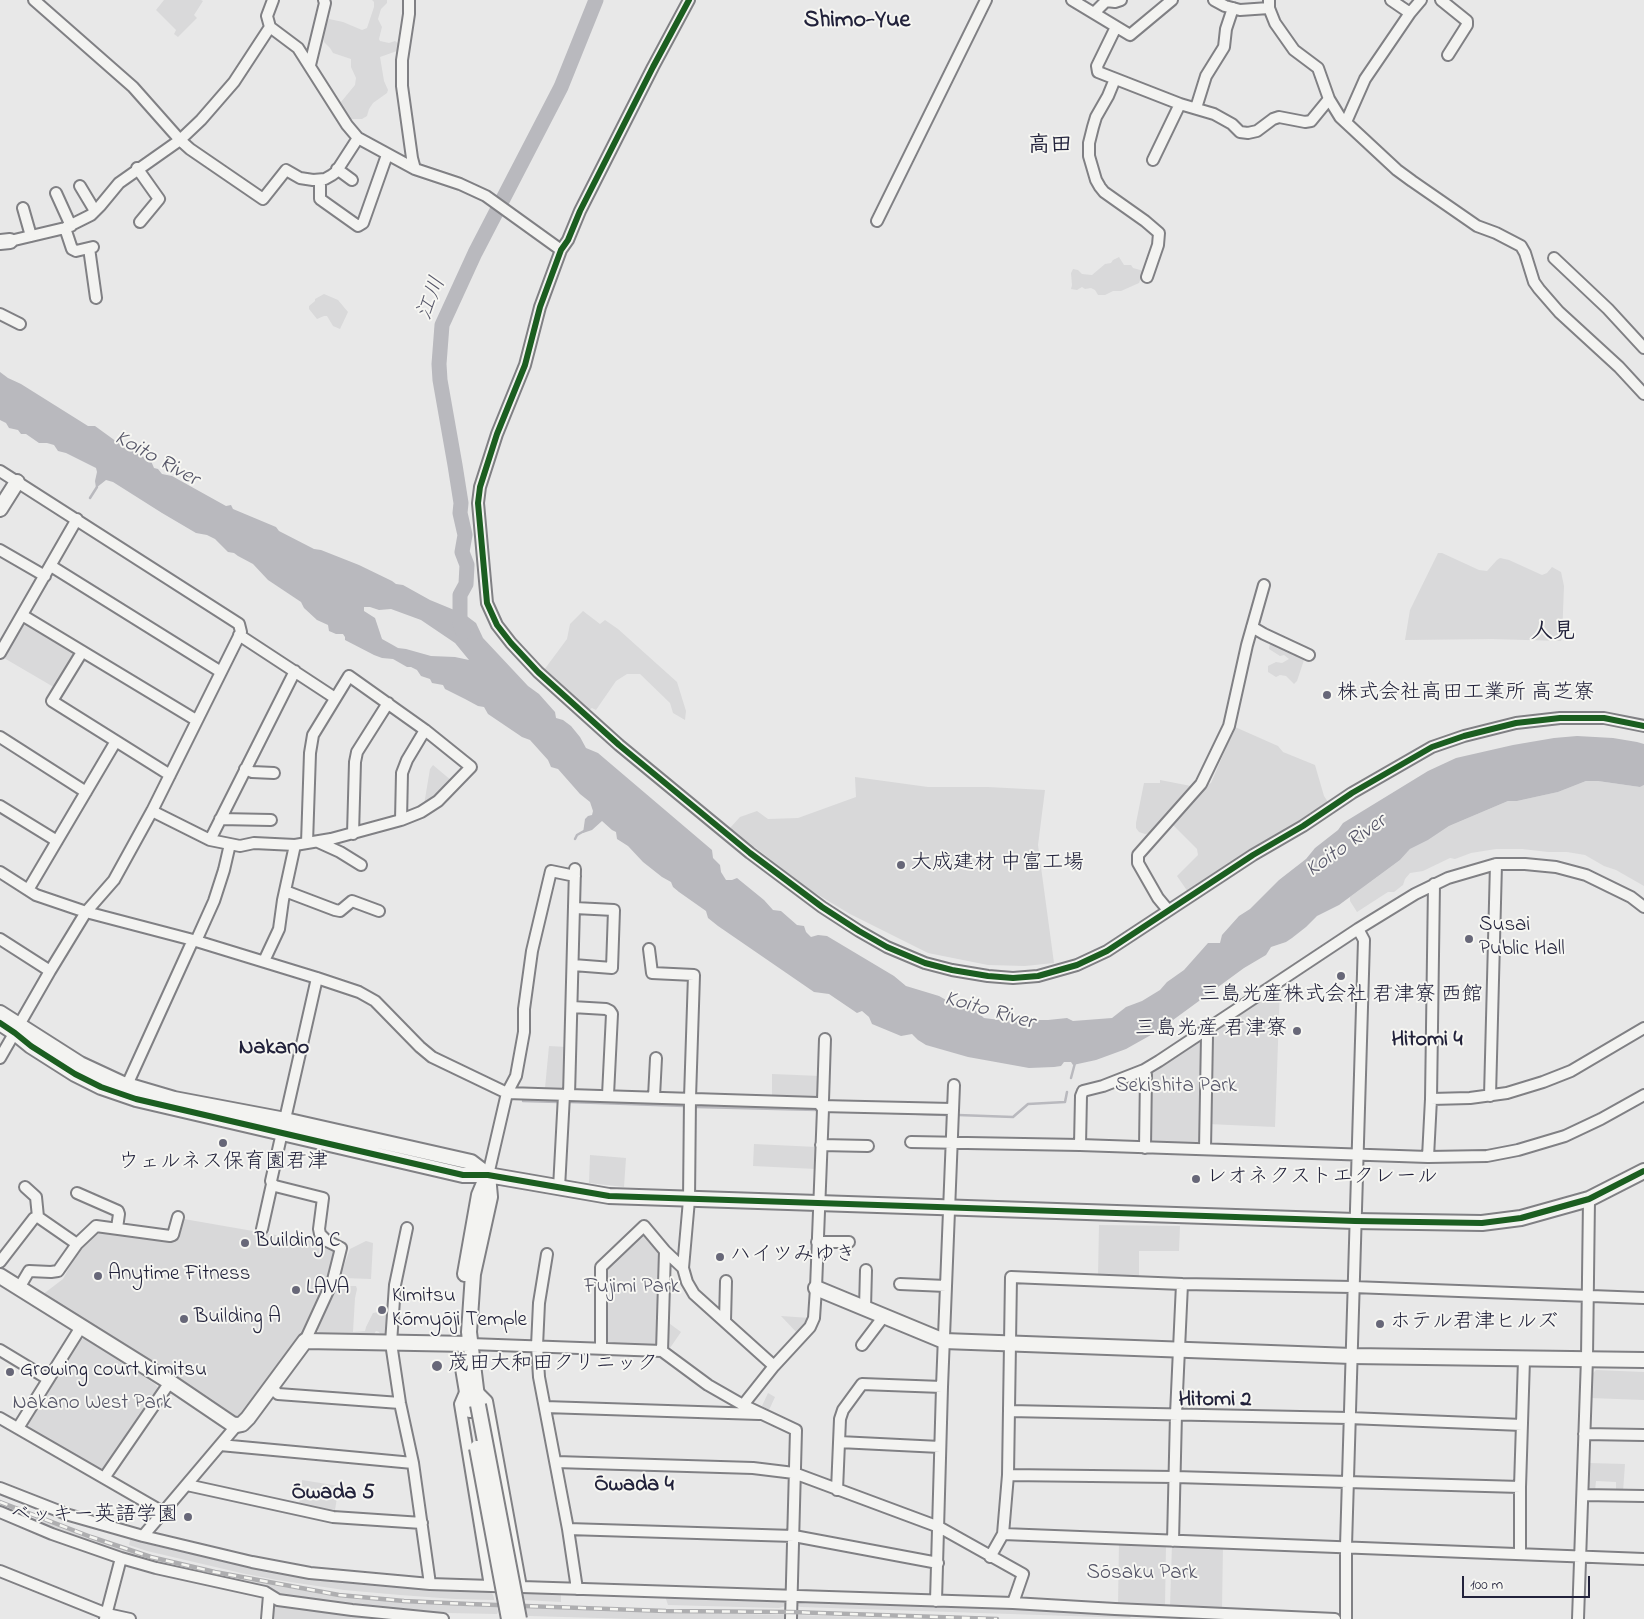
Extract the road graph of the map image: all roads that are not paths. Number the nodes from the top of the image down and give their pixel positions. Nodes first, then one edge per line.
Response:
1 (34, 0) edge
2 (273, 0) edge
3 (324, 0) edge
4 (408, 0) edge
5 (689, 0) edge
6 (986, 0) edge
7 (1072, 0) edge
8 (1121, 0) edge
9 (1172, 0) edge
10 (1214, 0) edge
11 (1391, 0) edge
12 (1421, 0) edge
13 (1442, 0) edge
14 (1269, 4) edge
15 (1232, 8) junction
16 (1094, 13) junction
17 (1410, 13) junction
18 (270, 27) junction
19 (1116, 27) junction
20 (1448, 55) dead end
21 (310, 64) junction
22 (1115, 79) junction
23 (1329, 99) junction
24 (1180, 104) junction
25 (1196, 108) junction
26 (1346, 122) junction
27 (358, 138) junction
28 (180, 140) junction
29 (387, 155) junction
30 (1153, 160) dead end
31 (137, 168) junction
32 (337, 169) junction
33 (415, 169) junction
34 (320, 180) junction
35 (352, 180) dead end
36 (80, 186) dead end
37 (56, 193) dead end
38 (23, 208) dead end
39 (95, 212) junction
40 (877, 221) dead end
41 (140, 222) dead end
42 (68, 227) junction
43 (31, 236) junction
44 (5, 241) edge
45 (561, 250) junction
46 (1554, 258) dead end
47 (1147, 277) dead end
48 (96, 298) dead end
49 (0, 314) edge
50 (20, 324) dead end
51 (1644, 348) edge
52 (1644, 394) edge
53 (0, 471) edge
54 (17, 482) junction
55 (0, 509) edge
56 (77, 519) junction
57 (0, 550) edge
58 (51, 566) junction
59 (45, 576) junction
60 (1264, 586) dead end
61 (22, 614) junction
62 (1252, 627) junction
63 (239, 635) junction
64 (82, 652) junction
65 (0, 653) edge
66 (1309, 655) dead end
67 (295, 671) junction
68 (221, 672) junction
69 (335, 698) junction
70 (388, 703) junction
71 (196, 720) junction
72 (1644, 726) edge
73 (425, 730) junction
74 (0, 738) edge
75 (116, 742) junction
76 (245, 769) junction
77 (274, 773) dead end
78 (170, 775) junction
79 (86, 792) junction
80 (0, 806) edge
81 (152, 811) junction
82 (220, 819) junction
83 (271, 820) dead end
84 (401, 820) junction
85 (353, 834) junction
86 (210, 840) junction
87 (57, 841) junction
88 (312, 842) junction
89 (230, 844) junction
90 (295, 845) junction
91 (1496, 864) junction
92 (361, 865) dead end
93 (0, 872) edge
94 (1434, 884) junction
95 (28, 890) junction
96 (284, 891) junction
97 (1644, 906) edge
98 (575, 908) junction
99 (1168, 910) junction
100 (379, 911) dead end
101 (86, 912) junction
102 (1358, 928) junction
103 (0, 939) edge
104 (194, 941) junction
105 (649, 949) dead end
106 (264, 961) junction
107 (573, 965) junction
108 (50, 971) junction
109 (317, 978) junction
110 (572, 1007) junction
111 (0, 1013) edge
112 (0, 1023) edge
113 (1644, 1028) edge
114 (17, 1029) junction
115 (1205, 1031) junction
116 (825, 1039) dead end
117 (0, 1058) edge
118 (656, 1058) dead end
119 (1144, 1070) junction
120 (127, 1085) junction
121 (954, 1085) dead end
122 (507, 1093) junction
123 (566, 1095) junction
124 (608, 1095) junction
125 (1644, 1095) edge
126 (1490, 1096) junction
127 (654, 1097) junction
128 (690, 1098) junction
129 (1431, 1099) junction
130 (821, 1106) junction
131 (952, 1109) junction
132 (284, 1126) junction
133 (911, 1142) dead end
134 (951, 1143) junction
135 (821, 1145) junction
136 (1080, 1145) junction
137 (868, 1146) dead end
138 (1145, 1148) junction
139 (1205, 1149) junction
140 (1358, 1153) junction
141 (1428, 1157) junction
142 (1644, 1171) edge
143 (488, 1176) junction
144 (272, 1184) junction
145 (25, 1187) dead end
146 (559, 1188) junction
147 (77, 1193) dead end
148 (1589, 1199) junction
149 (689, 1200) junction
150 (819, 1204) junction
151 (949, 1208) junction
152 (38, 1216) junction
153 (178, 1217) dead end
154 (1355, 1221) junction
155 (117, 1228) junction
156 (407, 1228) dead end
157 (262, 1229) dead end
158 (817, 1242) junction
159 (849, 1242) dead end
160 (77, 1244) junction
161 (665, 1251) junction
162 (547, 1254) dead end
163 (0, 1262) edge
164 (683, 1268) junction
165 (866, 1270) dead end
166 (0, 1276) edge
167 (726, 1281) dead end
168 (900, 1284) dead end
169 (1182, 1284) junction
170 (946, 1286) junction
171 (1354, 1287) junction
172 (19, 1288) junction
173 (816, 1288) junction
174 (1588, 1297) junction
175 (1644, 1298) edge
176 (865, 1308) junction
177 (884, 1316) junction
178 (725, 1322) junction
179 (81, 1327) junction
180 (305, 1341) junction
181 (944, 1341) junction
182 (391, 1343) junction
183 (466, 1344) junction
184 (1009, 1344) junction
185 (862, 1345) dead end
186 (537, 1346) junction
187 (601, 1348) junction
188 (0, 1350) edge
189 (1178, 1350) junction
190 (662, 1351) junction
191 (1352, 1356) junction
192 (1587, 1358) junction
193 (1524, 1360) junction
194 (1644, 1360) edge
195 (774, 1366) junction
196 (48, 1379) junction
197 (170, 1382) junction
198 (271, 1387) junction
199 (942, 1387) junction
200 (471, 1390) junction
201 (400, 1403) junction
202 (743, 1405) junction
203 (545, 1407) junction
204 (474, 1408) junction
205 (1009, 1411) junction
206 (761, 1414) junction
207 (1176, 1414) junction
208 (0, 1418) edge
209 (1349, 1418) junction
210 (237, 1425) junction
211 (1522, 1425) junction
212 (18, 1428) junction
213 (1584, 1434) junction
214 (1644, 1435) edge
215 (839, 1442) junction
216 (220, 1446) junction
217 (940, 1447) junction
218 (556, 1462) junction
219 (412, 1463) junction
220 (794, 1473) junction
221 (1008, 1475) junction
222 (1175, 1477) junction
223 (104, 1478) junction
224 (1348, 1482) junction
225 (187, 1485) junction
226 (1520, 1487) junction
227 (0, 1488) edge
228 (837, 1490) junction
229 (1582, 1494) junction
230 (1644, 1496) edge
231 (0, 1512) edge
232 (163, 1512) junction
233 (422, 1523) junction
234 (939, 1527) junction
235 (568, 1529) junction
236 (1003, 1534) junction
237 (143, 1536) junction
238 (794, 1536) junction
239 (1173, 1541) junction
240 (1346, 1546) junction
241 (1520, 1554) junction
242 (990, 1557) junction
243 (1580, 1557) junction
244 (121, 1558) junction
245 (1644, 1559) edge
246 (938, 1563) junction
247 (0, 1571) edge
248 (430, 1584) junction
249 (490, 1586) junction
250 (521, 1587) junction
251 (577, 1589) junction
252 (269, 1595) junction
253 (792, 1595) junction
254 (936, 1601) junction
255 (1012, 1603) junction
256 (106, 1616) edge
257 (130, 1619) edge
258 (267, 1619) edge
259 (441, 1619) edge
260 (509, 1619) edge
261 (519, 1619) edge
262 (790, 1619) edge
263 (1335, 1619) edge
264 (1346, 1619) edge
265 (1578, 1619) edge

1 - 28 street
2 - 18 street
3 - 21 street
4 - 33 street
5 - 45 street
6 - 40 street
7 - 16 street
8 - 16 street
9 - 19 street
10 - 15 street
11 - 17 street
12 - 17 street
13 - 20 street
14 - 15 street
14 - 23 street
15 - 25 street
16 - 19 street
17 - 26 street
18 - 21 street
18 - 28 street
19 - 22 street
21 - 27 street
22 - 24 street
22 - 47 street
23 - 25 street
23 - 26 street
24 - 25 street
24 - 30 street
26 - 52 street
27 - 29 street
27 - 32 street
28 - 31 street
28 - 34 street
29 - 33 street
29 - 34 street
31 - 39 street
31 - 41 street
32 - 34 street
32 - 35 street
33 - 45 street
36 - 39 street
37 - 42 street
38 - 43 street
39 - 42 street
42 - 43 street
42 - 48 street
43 - 44 street
45 - 99 street
46 - 51 street
49 - 50 street
53 - 54 street
54 - 55 street
54 - 56 street
56 - 58 street
56 - 63 street
57 - 59 street
58 - 59 street
58 - 68 street
59 - 61 street
60 - 62 street
61 - 64 street
61 - 65 street
62 - 66 street
62 - 99 street
63 - 67 street
63 - 68 street
64 - 71 street
64 - 75 street
67 - 69 street
67 - 76 street
68 - 71 street
69 - 70 street
69 - 88 street
70 - 73 street
70 - 85 street
71 - 78 street
72 - 99 street
73 - 84 street
73 - 84 street
74 - 79 street
75 - 78 street
75 - 79 street
76 - 77 street
76 - 82 street
78 - 81 street
79 - 87 street
80 - 87 street
81 - 86 street
81 - 101 street
82 - 83 street
82 - 86 street
84 - 85 street
85 - 88 street
86 - 89 street
87 - 95 street
88 - 90 street
88 - 92 street
89 - 90 street
89 - 104 street
90 - 96 street
91 - 94 street
91 - 97 street
91 - 126 street
93 - 95 street
94 - 102 street
94 - 129 street
95 - 101 street
96 - 100 street
96 - 106 street
98 - 107 street
98 - 107 street
98 - 122 street
101 - 104 street
101 - 108 street
102 - 115 street
102 - 140 street
103 - 108 street
104 - 106 street
104 - 120 street
105 - 128 street
106 - 109 street
107 - 110 street
108 - 114 street
109 - 122 street
109 - 132 street
110 - 123 street
110 - 124 street
111 - 114 street
112 - 114 street
113 - 126 street
114 - 117 street
114 - 120 street
114 - 132 street
115 - 119 street
115 - 139 street
116 - 130 street
118 - 127 street
119 - 136 street
119 - 138 street
120 - 132 street
121 - 131 street
122 - 123 street
122 - 143 street
123 - 124 street
123 - 146 street
124 - 127 street
125 - 141 street
126 - 129 street
127 - 128 street
128 - 130 street
128 - 149 street
129 - 141 street
130 - 131 street
130 - 135 street
131 - 134 street
132 - 143 street
132 - 144 street
133 - 134 street
134 - 136 street
134 - 151 street
135 - 137 street
135 - 150 street
136 - 138 street
138 - 139 street
139 - 140 street
140 - 141 street
140 - 154 street
142 - 148 street
143 - 146 street
143 - 183 street
144 - 157 street
144 - 180 street
145 - 152 street
146 - 149 street
147 - 155 street
148 - 154 street
148 - 174 street
149 - 150 street
149 - 164 street
150 - 151 street
150 - 158 street
151 - 154 street
151 - 170 street
152 - 160 street
152 - 163 street
153 - 155 street
154 - 171 street
155 - 160 street
156 - 182 street
158 - 159 street
158 - 173 street
160 - 172 street
161 - 164 street
161 - 187 street
161 - 190 street
162 - 186 street
164 - 178 street
165 - 176 street
166 - 172 street
167 - 178 street
168 - 170 street
169 - 171 street
169 - 184 street
169 - 189 street
170 - 181 street
171 - 174 street
171 - 191 street
172 - 179 street
173 - 176 street
173 - 195 street
174 - 175 street
174 - 192 street
176 - 177 street
177 - 181 street
177 - 185 street
178 - 195 street
179 - 196 street
179 - 197 street
180 - 182 street
180 - 198 street
181 - 184 street
181 - 199 street
182 - 183 street
182 - 201 street
183 - 186 street
183 - 200 street
184 - 189 street
184 - 205 street
186 - 187 street
186 - 203 street
187 - 190 street
188 - 196 street
189 - 191 street
189 - 207 street
190 - 202 street
191 - 193 street
191 - 209 street
192 - 193 street
192 - 194 street
192 - 213 street
193 - 211 street
195 - 202 street
196 - 212 street
197 - 210 street
197 - 223 street
198 - 201 street
198 - 210 street
199 - 215 street
199 - 217 street
200 - 204 street
200 - 249 street
200 - 250 street
201 - 219 street
202 - 206 street
203 - 206 street
203 - 218 street
204 - 260 street, bridge
204 - 261 street, bridge
205 - 207 street
205 - 221 street
206 - 220 street
207 - 209 street
207 - 222 street
208 - 212 street
209 - 211 street
209 - 224 street
210 - 216 street
211 - 226 street
212 - 223 street
213 - 214 street
213 - 229 street
215 - 217 street
215 - 228 street
216 - 219 street
216 - 225 street
217 - 234 street
218 - 220 street
218 - 235 street
219 - 233 street
220 - 228 street
220 - 238 street
221 - 222 street
221 - 236 street
222 - 224 street
222 - 239 street
223 - 232 street
224 - 226 street
224 - 240 street
225 - 232 street
225 - 233 street
226 - 241 street
227 - 237 street
228 - 234 street
229 - 230 street
229 - 243 street
231 - 244 street
232 - 237 street
233 - 248 street
234 - 242 street
234 - 246 street
235 - 238 street
235 - 251 street
236 - 239 street
236 - 242 street
237 - 248 street
238 - 246 street
238 - 253 street
239 - 240 street
240 - 241 street
240 - 264 street
241 - 243 street
242 - 255 street
243 - 245 street
243 - 265 street
244 - 252 street
244 - 256 street
246 - 254 street
247 - 256 street
248 - 249 street
249 - 250 street
250 - 251 street
251 - 253 street
252 - 258 street
252 - 259 street
253 - 254 street
253 - 262 street
254 - 255 street
255 - 263 street
256 - 257 street

